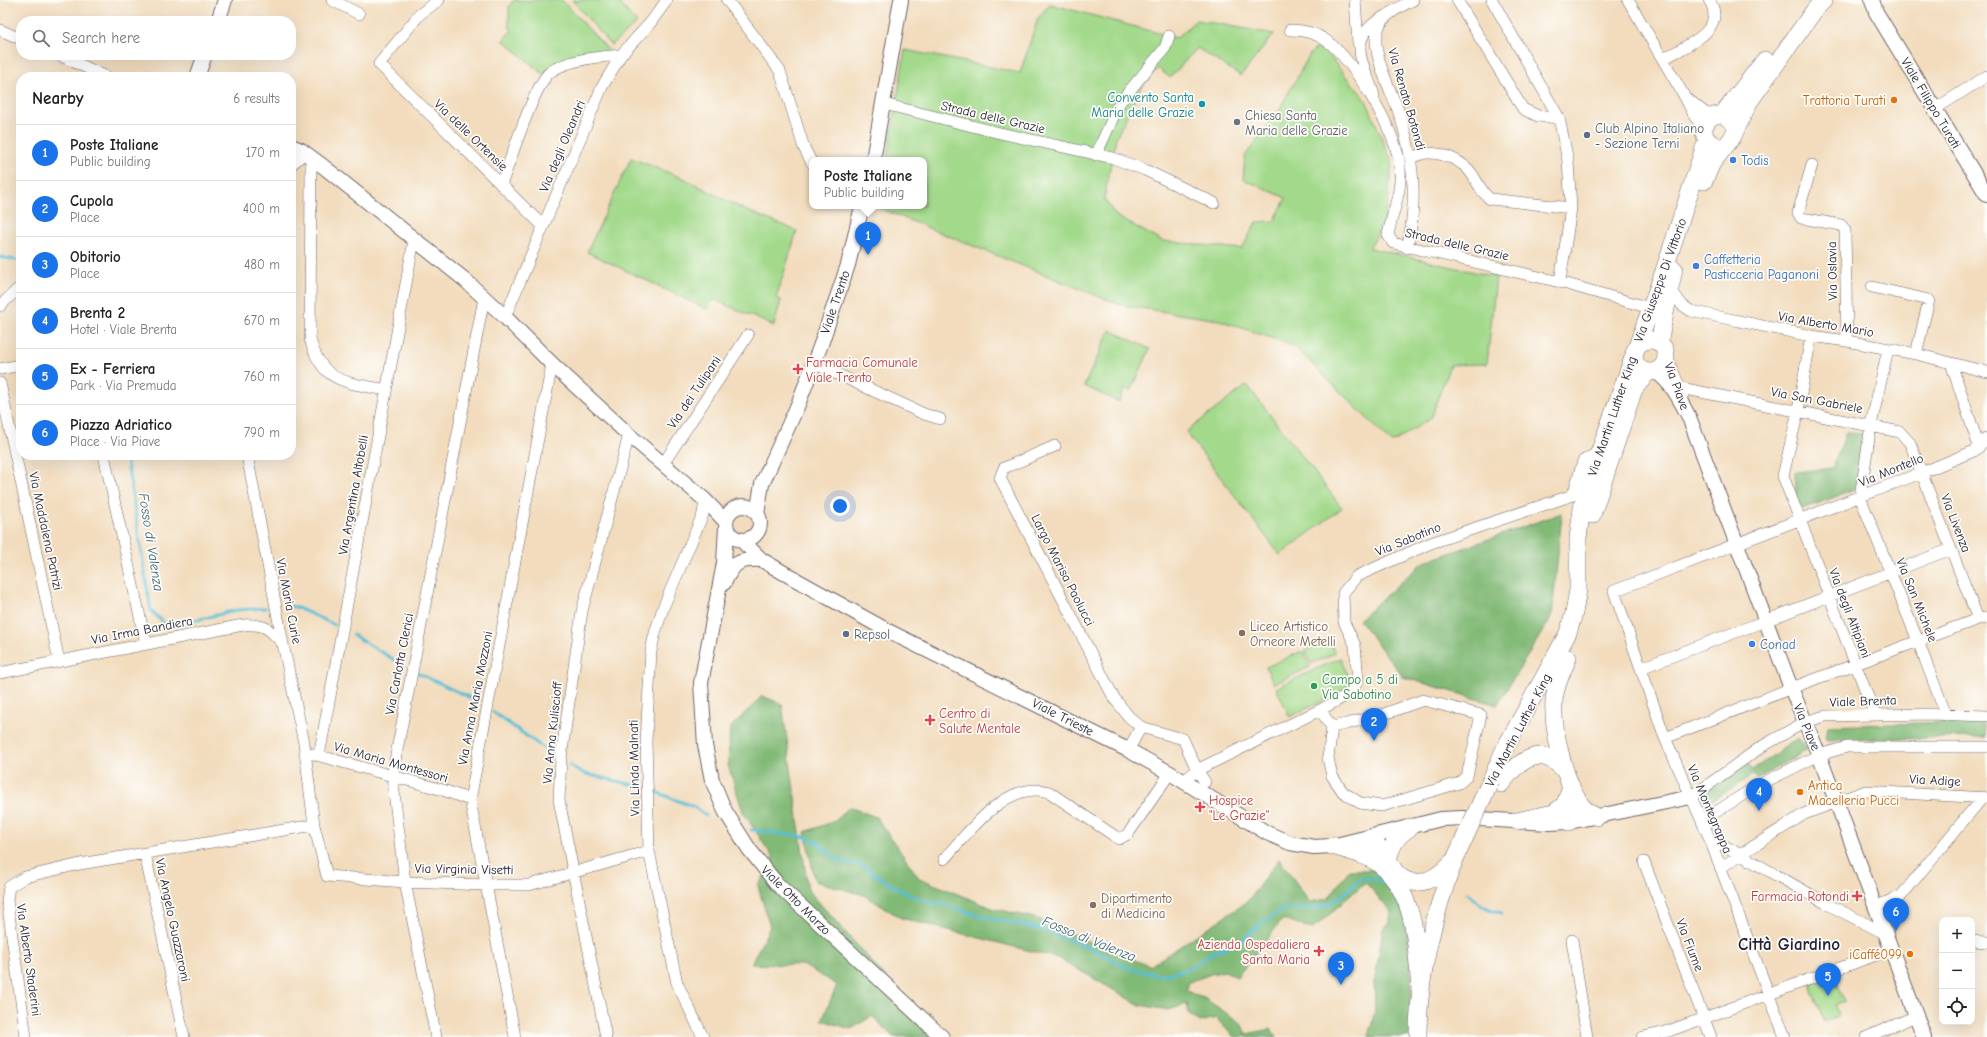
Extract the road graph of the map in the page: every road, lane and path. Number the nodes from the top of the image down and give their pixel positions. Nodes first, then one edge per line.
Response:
1 (225, 0) edge
2 (332, 0) edge
3 (439, 0) edge
4 (667, 0) edge
5 (727, 0) edge
6 (902, 0) edge
7 (1355, 0) edge
8 (1413, 0) edge
9 (1457, 0) edge
10 (1492, 0) edge
11 (1628, 0) edge
12 (1710, 0) edge
13 (1864, 0) edge
14 (1819, 2) edge
15 (1874, 6) edge
16 (359, 14) dead end
17 (1385, 15) junction
18 (220, 16) edge
19 (0, 30) edge
20 (1290, 30) dead end
21 (1169, 36) dead end
22 (16, 37) edge
23 (1359, 45) junction
24 (621, 55) junction
25 (1663, 59) junction
26 (70, 60) edge
27 (203, 60) edge
28 (96, 72) edge
29 (199, 72) edge
30 (1987, 76) edge
31 (1686, 99) junction
32 (884, 104) junction
33 (1379, 108) junction
34 (1935, 109) junction
35 (1559, 118) junction
36 (1712, 124) junction
37 (1731, 137) junction
38 (296, 148) edge
39 (1096, 155) junction
40 (874, 157) edge
41 (1410, 158) junction
42 (298, 159) edge
43 (809, 160) edge
44 (1812, 166) dead end
45 (324, 167) junction
46 (501, 185) junction
47 (1987, 195) edge
48 (1214, 203) dead end
49 (1571, 208) junction
50 (861, 209) edge
51 (543, 226) junction
52 (414, 240) junction
53 (1407, 248) junction
54 (1560, 282) junction
55 (1872, 287) dead end
56 (1670, 288) junction
57 (16, 291) edge
58 (484, 298) junction
59 (0, 306) edge
60 (1650, 308) junction
61 (505, 317) junction
62 (748, 335) dead end
63 (1811, 336) junction
64 (1847, 341) junction
65 (1663, 349) junction
66 (1888, 349) junction
67 (1635, 350) junction
68 (1916, 354) junction
69 (814, 363) junction
70 (1951, 363) junction
71 (552, 364) junction
72 (16, 366) edge
73 (0, 369) edge
74 (1651, 372) junction
75 (1987, 372) edge
76 (0, 383) edge
77 (1681, 388) junction
78 (386, 390) junction
79 (1798, 411) junction
80 (1689, 417) junction
81 (940, 419) dead end
82 (1871, 425) junction
83 (629, 435) junction
84 (1987, 438) edge
85 (1055, 446) dead end
86 (1979, 447) junction
87 (1600, 451) junction
88 (16, 458) edge
89 (16, 460) edge
90 (105, 460) edge
91 (248, 460) edge
92 (663, 464) junction
93 (1921, 473) junction
94 (762, 484) junction
95 (1860, 497) junction
96 (707, 503) junction
97 (739, 507) junction
98 (757, 514) junction
99 (1800, 520) junction
100 (726, 525) junction
101 (756, 533) junction
102 (740, 540) junction
103 (1737, 545) junction
104 (1951, 549) junction
105 (724, 563) junction
106 (768, 563) junction
107 (1891, 572) junction
108 (1614, 591) joint
109 (718, 594) junction
110 (1829, 597) junction
111 (1982, 619) edge
112 (1765, 621) junction
113 (1918, 641) junction
114 (146, 644) junction
115 (282, 644) junction
116 (1568, 658) junction
117 (59, 661) junction
118 (1855, 664) junction
119 (1640, 668) junction
120 (0, 673) edge
121 (1791, 688) junction
122 (1320, 710) junction
123 (1875, 715) junction
124 (1946, 715) junction
125 (1987, 716) edge
126 (1805, 722) junction
127 (1141, 727) junction
128 (1332, 727) junction
129 (1665, 738) junction
130 (1987, 747) edge
131 (1128, 750) junction
132 (305, 752) junction
133 (1819, 755) junction
134 (319, 756) junction
135 (1212, 763) junction
136 (1197, 770) junction
137 (1564, 770) junction
138 (1170, 773) junction
139 (392, 776) junction
140 (1184, 781) junction
141 (1205, 782) junction
142 (1496, 782) junction
143 (1571, 796) junction
144 (1691, 797) junction
145 (1210, 798) junction
146 (1985, 798) edge
147 (470, 800) junction
148 (1836, 801) junction
149 (1597, 817) junction
150 (1702, 821) junction
151 (1517, 822) junction
152 (1569, 822) junction
153 (314, 825) junction
154 (1411, 827) junction
155 (1709, 837) junction
156 (1368, 838) junction
157 (1332, 846) junction
158 (649, 851) junction
159 (145, 854) junction
160 (1739, 854) junction
161 (944, 859) dead end
162 (1381, 860) junction
163 (1460, 860) junction
164 (1644, 862) dead end
165 (1720, 868) junction
166 (573, 872) junction
167 (405, 882) junction
168 (486, 885) junction
169 (9, 887) joint
170 (1875, 907) junction
171 (1886, 934) junction
172 (1572, 940) dead end
173 (1975, 941) edge
174 (1987, 942) edge
175 (1892, 949) junction
176 (1420, 990) junction
177 (1768, 995) junction
178 (1916, 1016) junction
179 (1703, 1018) junction
180 (26, 1037) edge
181 (184, 1037) edge
182 (436, 1037) edge
183 (515, 1037) edge
184 (606, 1037) edge
185 (703, 1037) edge
186 (942, 1037) edge
187 (1418, 1037) edge
188 (1428, 1037) edge
189 (1587, 1037) edge
190 (1643, 1037) edge
191 (1711, 1037) edge
192 (1785, 1037) edge
193 (1867, 1037) edge
194 (1924, 1037) edge

1 - 18 street
2 - 16 street
3 - 46 street, Via delle Ortensie
4 - 24 street, Via degli Oleandri
5 - 43 street
6 - 32 street
7 - 23 street, Strada delle Grazie
8 - 17 street
9 - 35 street
10 - 35 street
11 - 25 street
12 - 25 street
13 - 15 street, Viale Filippo Turati
14 - 36 main road, Via Giuseppe Di Vittorio
14 - 37 main road, Via Giuseppe Di Vittorio
15 - 34 street, Viale Filippo Turati
17 - 23 street
17 - 41 street, Via Renato Botondi
19 - 22 street
20 - 33 street, Strada delle Grazie
21 - 39 street
23 - 33 street, Strada delle Grazie
24 - 46 street
24 - 51 street, Via degli Oleandri
25 - 31 street
26 - 28 street
27 - 29 street
30 - 34 street
31 - 36 street
31 - 36 street
32 - 39 street, Strada delle Grazie
32 - 40 street
33 - 53 street, Strada delle Grazie
34 - 47 street, Viale Filippo Turati
35 - 49 street
36 - 37 main road
36 - 37 main road
36 - 60 main road, Via Giuseppe Di Vittorio
37 - 56 main road, Via Giuseppe Di Vittorio
38 - 45 street
39 - 48 street, Strada delle Grazie
41 - 49 street
41 - 53 street, Via Renato Botondi
42 - 45 street
42 - 78 street
44 - 64 street, Via Oslavia
45 - 52 street
46 - 51 street, Via delle Ortensie
49 - 54 street
50 - 69 street, Viale Trento
51 - 61 street, Via degli Oleandri
52 - 58 street
52 - 78 street, Via Argentina Altobelli
53 - 54 street, Strada delle Grazie
54 - 60 street, Strada delle Grazie
55 - 68 street
56 - 63 street, Via Alberto Mario
56 - 65 main road, Via Giuseppe Di Vittorio
57 - 59 street
58 - 61 street
58 - 139 street, Via Carlotta Clerici
60 - 67 main road, Via Giuseppe Di Vittorio
61 - 71 street
62 - 92 street, Via dei Tulipani
63 - 64 street, Via Alberto Mario
63 - 79 street, Via degli Altipiani
64 - 66 street, Via Alberto Mario
65 - 67 main road, Via Giuseppe Di Vittorio
65 - 74 main road, Via Piave
65 - 77 street, Via Piave
66 - 68 street, Via Alberto Mario
66 - 82 street
67 - 74 main road, Via Martin Luther King
67 - 87 main road, Via Martin Luther King
68 - 70 street, Via Alberto Mario
69 - 81 street
69 - 94 street, Viale Trento
70 - 75 street, Via Alberto Mario
70 - 86 street
71 - 83 street
71 - 147 street, Via Anna Maria Mozzoni
72 - 73 street
74 - 80 street, Via Piave
74 - 116 main road, Via Martin Luther King
76 - 88 street, Via Maddalena Patrizi
77 - 79 street, Via San Gabriele
77 - 80 street, Via Piave
78 - 134 street, Via Argentina Altobelli
79 - 82 street, Via San Gabriele
79 - 99 street, Via degli Altipiani
80 - 103 street, Via Piave
82 - 93 street, Via San Gabriele
82 - 95 street
83 - 92 street
83 - 166 street, Via Anna Kuliscioff
84 - 86 street, Via Montello
85 - 127 street, Largo Marisa Paolucci
86 - 93 street, Via Montello
87 - 122 street, Via Sabotino
87 - 142 main road, Via Martin Luther King
89 - 117 street, Via Maddalena Patrizi
90 - 114 street
91 - 115 street, Via Maria Curie
92 - 96 street
93 - 95 street, Via Montello
93 - 104 street, Via Livenza
94 - 97 street, Viale Trento
94 - 98 street, Viale Trento
95 - 99 street, Via Montello
95 - 107 street, Via San Michele
96 - 97 street
96 - 100 street
96 - 158 street, Via Linda Malnati
97 - 98 street
97 - 100 street
98 - 101 street
99 - 103 street, Via Montello
99 - 110 street, Via degli Altipiani
100 - 102 street
100 - 105 street, Viale Otto Marzo
101 - 102 street
101 - 106 street
102 - 105 street, Viale Otto Marzo
102 - 106 street, Viale Trieste
103 - 108 street, Via Montello
103 - 112 street, Via Piave
104 - 107 street
104 - 111 street, Via Livenza
105 - 109 street, Viale Otto Marzo
106 - 109 street
106 - 131 street, Viale Trieste
107 - 110 street
107 - 113 street, Via San Michele
108 - 119 street, Via Montegrappa
109 - 186 street, Viale Otto Marzo
110 - 112 street
110 - 118 street, Via degli Altipiani
111 - 113 street
112 - 119 street
112 - 121 street, Via Piave
113 - 118 street
113 - 124 street, Via San Michele
114 - 115 street, Via Irma Bandiera
114 - 117 street, Via Irma Bandiera
115 - 132 street, Via Maria Curie
116 - 137 main road
116 - 142 main road, Via Martin Luther King
117 - 120 street, Via Irma Bandiera
118 - 121 street
118 - 123 street, Via degli Altipiani
119 - 129 street, Via Montegrappa
121 - 126 street, Via Piave
121 - 129 street
122 - 128 street
122 - 135 street
123 - 124 street, Viale Brenta
123 - 126 street, Viale Brenta
124 - 125 street, Viale Brenta
126 - 133 street, Via Piave
126 - 144 street, Viale Brenta
127 - 131 street
127 - 136 street, Largo Marisa Paolucci
128 - 128 street
129 - 144 street, Via Montegrappa
130 - 133 street
131 - 138 street, Viale Trieste
132 - 134 street, Via Maria Montessori
132 - 153 street, Via Virginia Visetti
133 - 148 street, Via Piave
133 - 150 street
134 - 139 street, Via Maria Montessori
135 - 136 street
135 - 141 street
136 - 140 street
136 - 141 street, Largo Marisa Paolucci
137 - 142 main road
137 - 143 main road
138 - 140 street, Viale Trieste
138 - 161 street
139 - 147 street, Via Maria Montessori
139 - 167 street, Via Carlotta Clerici
140 - 145 street, Viale Trieste
141 - 145 street, Largo Marisa Paolucci
142 - 163 main road, Via Martin Luther King
143 - 149 main road
143 - 151 main road
143 - 152 main road
144 - 149 street, Viale Trieste
144 - 150 street, Via Montegrappa
145 - 157 street, Viale Trieste
146 - 148 street, Via Adige
146 - 170 street
147 - 168 street, Via Anna Maria Mozzoni
148 - 160 street, Via Adige
148 - 170 street, Via Piave
149 - 152 street, Viale Trieste
150 - 155 street, Via Montegrappa
151 - 152 street, Viale Trieste
151 - 154 street, Viale Trieste
153 - 159 street
153 - 167 street, Via Virginia Visetti
154 - 156 street, Viale Trieste
154 - 162 main road
155 - 160 street
155 - 165 street, Via Montegrappa
156 - 157 street, Viale Trieste
156 - 162 main road
157 - 162 main road
158 - 166 street, Via Virginia Visetti
158 - 185 street, Via Linda Malnati
159 - 169 street, Via Angelo Guazzaroni
159 - 181 street, Via Angelo Guazzaroni
160 - 165 street, Via Adige
160 - 171 street
162 - 163 main road
162 - 176 main road
163 - 176 main road, Via Martin Luther King
163 - 188 main road, Via Martin Luther King
164 - 179 street, Via Fiume
165 - 177 street, Via Montegrappa
166 - 168 street, Via Virginia Visetti
166 - 184 street, Via Anna Kuliscioff
167 - 168 street, Via Virginia Visetti
167 - 182 street, Via Carlotta Clerici
168 - 183 street, Via Anna Maria Mozzoni
169 - 180 street, Via Alberto Staderini
170 - 171 street, Via Piave
171 - 175 street, Via Piave
172 - 189 street
173 - 174 street
175 - 177 street
175 - 178 street, Via Piave
176 - 187 main road, Via Martin Luther King
177 - 179 street
177 - 192 street, Via Montegrappa
178 - 193 street
178 - 194 street, Via Piave
179 - 190 street
179 - 191 street, Via Fiume

